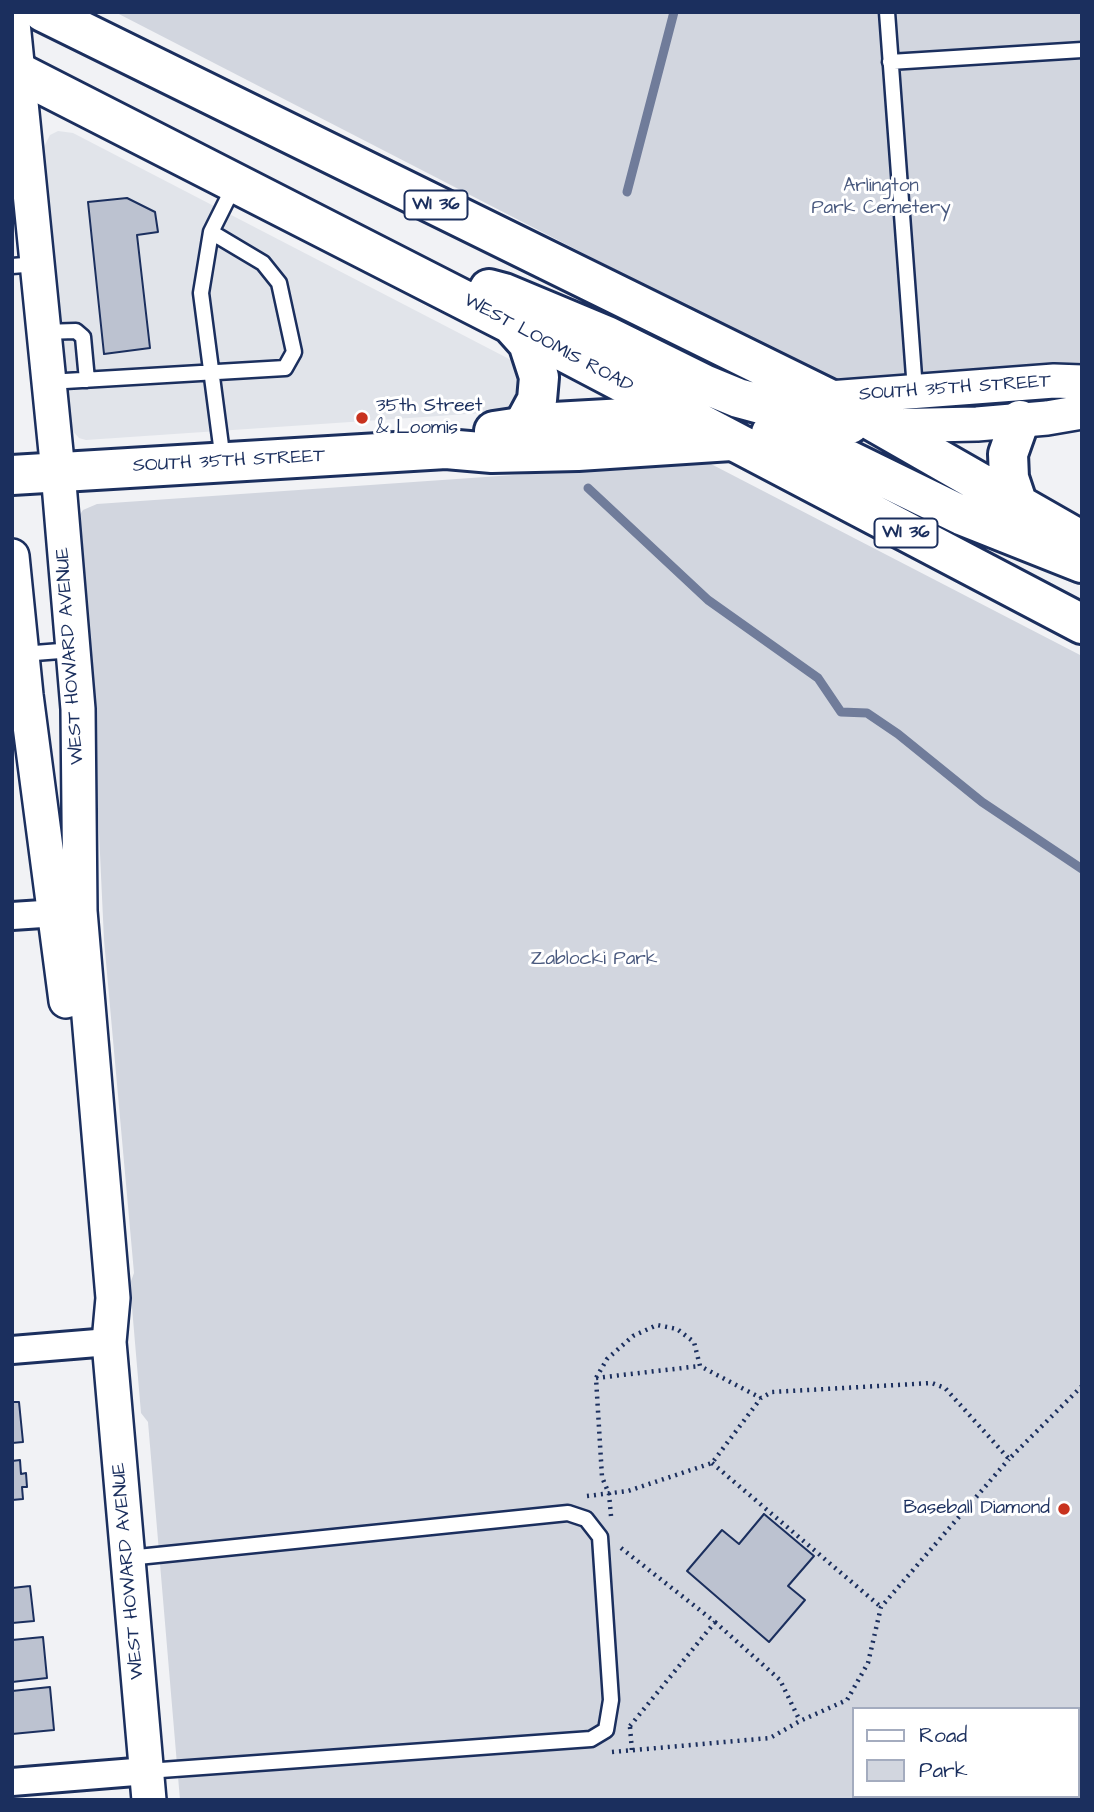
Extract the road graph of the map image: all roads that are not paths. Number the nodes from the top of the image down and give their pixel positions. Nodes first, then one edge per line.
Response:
1 (43, 12) edge
2 (887, 12) edge
3 (12, 13) edge
4 (1082, 50) edge
5 (890, 62) junction
6 (15, 70) edge
7 (236, 184) junction
8 (211, 232) junction
9 (24, 265) edge
10 (411, 274) junction
11 (511, 324) junction
12 (43, 332) junction
13 (211, 372) junction
14 (87, 380) junction
15 (48, 382) junction
16 (1082, 382) edge
17 (915, 390) junction
18 (829, 398) junction
19 (1082, 412) edge
20 (692, 420) junction
21 (1020, 420) junction
22 (523, 426) junction
23 (883, 426) junction
24 (731, 441) junction
25 (446, 449) junction
26 (223, 462) junction
27 (58, 472) junction
28 (12, 475) edge
29 (1018, 505) junction
30 (1082, 541) edge
31 (12, 556) edge
32 (1082, 563) edge
33 (1082, 624) edge
34 (73, 650) junction
35 (22, 654) junction
36 (68, 912) junction
37 (12, 916) edge
38 (109, 1342) junction
39 (12, 1350) edge
40 (128, 1558) junction
41 (12, 1782) edge
42 (148, 1786) edge

1 - 18 main road, WI 36
2 - 5 lane
3 - 6 street, WEST HOWARD AVENUE
4 - 5 lane
5 - 17 lane
6 - 7 main road, WEST LOOMIS ROAD / WI 36
6 - 9 street, WEST HOWARD AVENUE
7 - 8 lane
7 - 10 main road, WEST LOOMIS ROAD / WI 36
8 - 13 lane
8 - 13 lane
9 - 12 street, WEST HOWARD AVENUE
10 - 11 main road, WEST LOOMIS ROAD / WI 36
10 - 23 main road
11 - 20 main road, WEST LOOMIS ROAD / WI 36
11 - 22 main road
12 - 14 lane
12 - 15 street, WEST HOWARD AVENUE
13 - 14 lane
13 - 26 lane
14 - 15 lane
15 - 27 street, WEST HOWARD AVENUE
16 - 17 street, SOUTH 35TH STREET
17 - 18 street, SOUTH 35TH STREET
18 - 23 main road, WI 36
19 - 21 street, SOUTH 35TH STREET
20 - 22 main road, SOUTH 35TH STREET
20 - 24 main road, WEST LOOMIS ROAD / WI 36
20 - 32 main road
21 - 23 street, SOUTH 35TH STREET
21 - 29 main road
22 - 25 main road, SOUTH 35TH STREET
23 - 29 main road, WI 36
24 - 25 main road, SOUTH 35TH STREET
24 - 33 main road, WEST LOOMIS ROAD / WI 36
25 - 26 main road, SOUTH 35TH STREET
26 - 27 main road, SOUTH 35TH STREET
27 - 28 main road, SOUTH 35TH STREET
27 - 34 street, WEST HOWARD AVENUE
29 - 30 main road, WI 36
31 - 35 street, WEST HOWARD AVENUE
34 - 35 lane
34 - 36 street, WEST HOWARD AVENUE
35 - 36 street, WEST HOWARD AVENUE
36 - 37 street
36 - 38 street, WEST HOWARD AVENUE
38 - 39 street
38 - 40 street, WEST HOWARD AVENUE
40 - 42 street, WEST HOWARD AVENUE
40 - 42 lane
41 - 42 street

